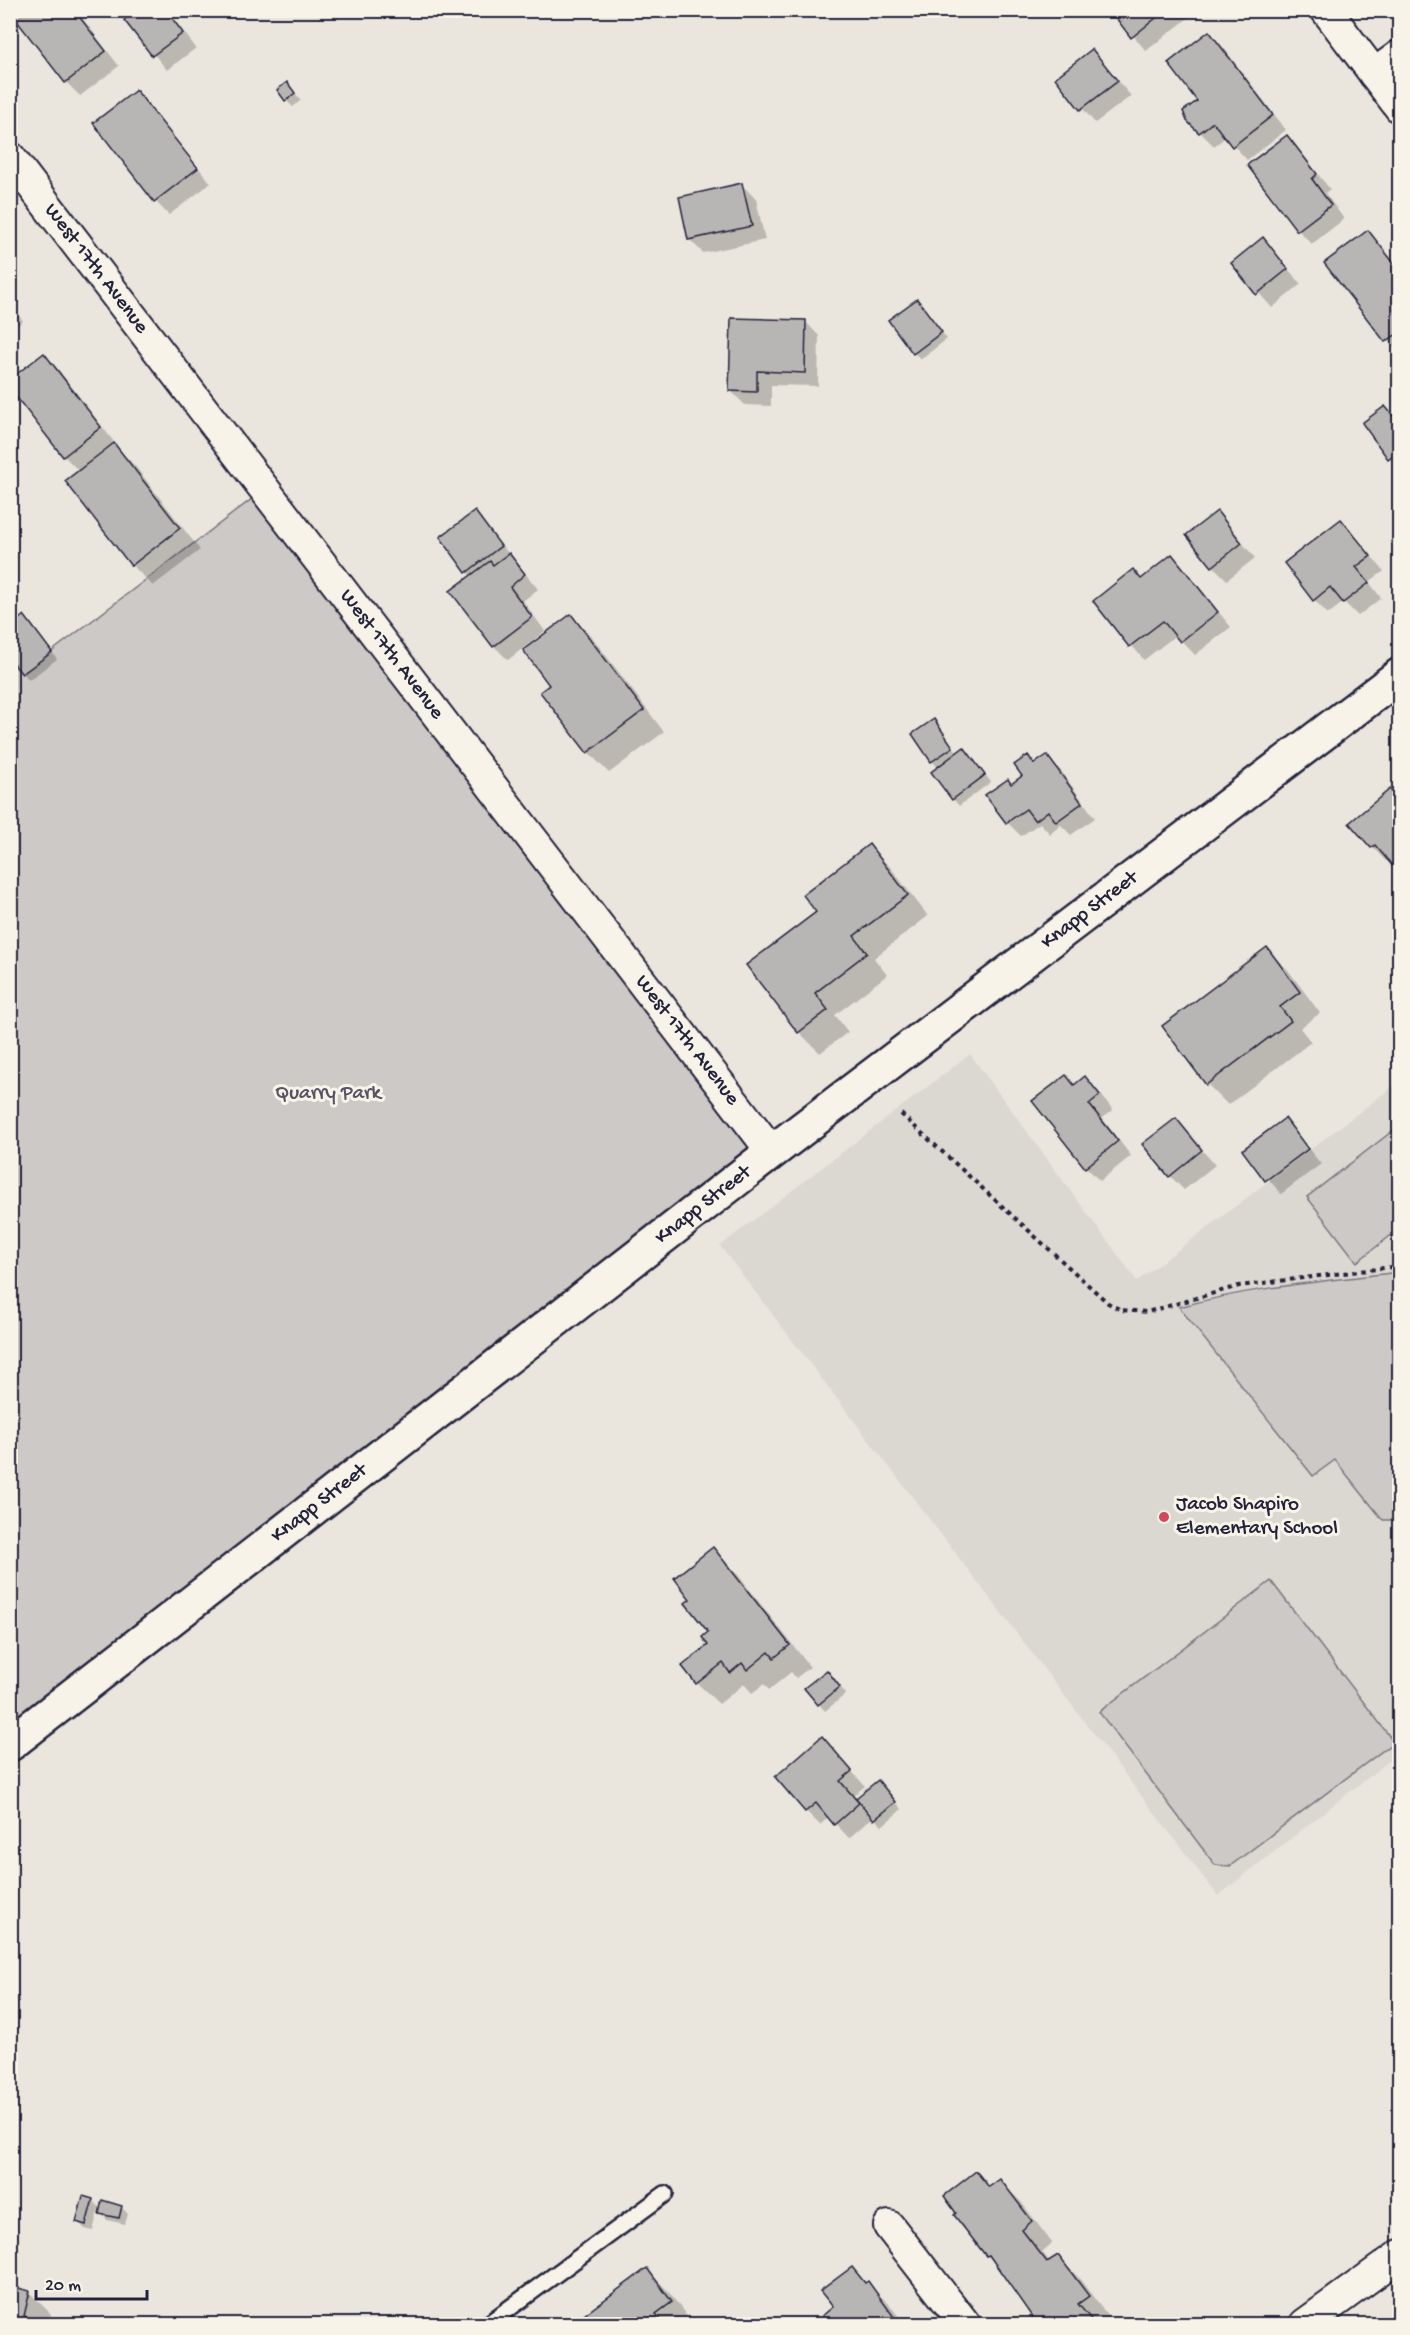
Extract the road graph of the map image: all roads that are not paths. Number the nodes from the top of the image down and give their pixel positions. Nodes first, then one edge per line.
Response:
1 (1326, 10) edge
2 (1400, 55) edge
3 (1374, 74) junction
4 (1400, 108) edge
5 (10, 157) edge
6 (1400, 675) edge
7 (772, 1152) junction
8 (10, 1743) edge
9 (665, 2194) dead end
10 (889, 2226) dead end
11 (1400, 2254) edge
12 (488, 2325) edge
13 (965, 2325) edge
14 (1305, 2325) edge

1 - 3 street
2 - 3 street
3 - 4 street
5 - 7 street, West 17th Avenue
6 - 7 street, Knapp Street
7 - 8 street, Knapp Street
9 - 12 lane
10 - 13 street
11 - 14 street

